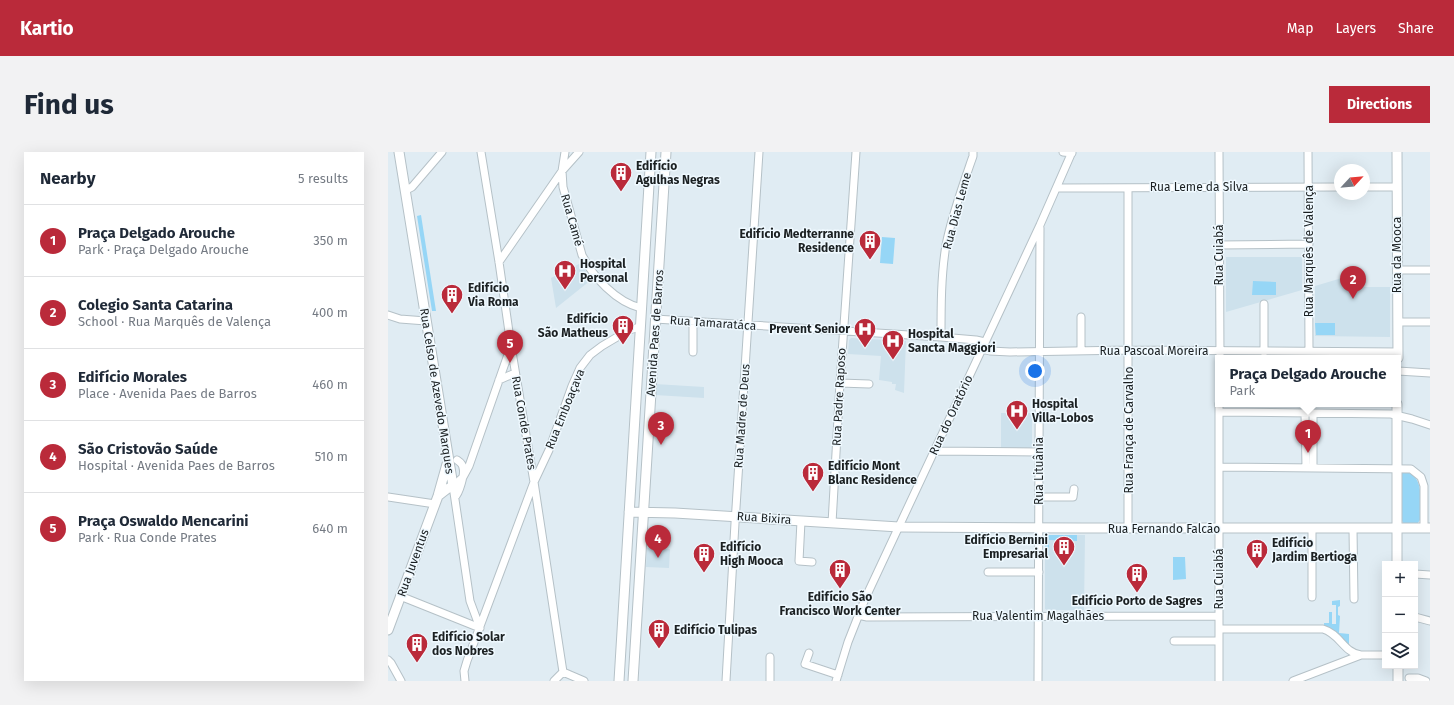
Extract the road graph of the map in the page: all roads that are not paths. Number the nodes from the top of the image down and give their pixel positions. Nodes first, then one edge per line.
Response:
1 (399, 152) edge
2 (442, 152) edge
3 (481, 152) edge
4 (565, 152) edge
5 (579, 152) edge
6 (651, 152) edge
7 (666, 152) edge
8 (760, 152) edge
9 (856, 152) edge
10 (1063, 152) edge
11 (1072, 152) edge
12 (1219, 152) edge
13 (1308, 152) edge
14 (1396, 152) edge
15 (974, 153) edge
16 (562, 171) junction
17 (1309, 187) junction
18 (1334, 187) edge
19 (1370, 187) edge
20 (1397, 187) junction
21 (1057, 188) junction
22 (1128, 188) junction
23 (1219, 188) junction
24 (406, 190) junction
25 (1040, 225) junction
26 (1032, 242) junction
27 (1309, 244) junction
28 (1220, 245) junction
29 (1029, 249) junction
30 (1040, 251) junction
31 (1039, 260) junction
32 (499, 262) junction
33 (644, 268) junction
34 (1397, 270) junction
35 (1430, 270) edge
36 (1264, 304) dead end
37 (641, 308) junction
38 (388, 315) edge
39 (1081, 317) dead end
40 (655, 319) junction
41 (426, 321) junction
42 (693, 322) junction
43 (1398, 322) junction
44 (1430, 322) edge
45 (748, 325) junction
46 (640, 328) junction
47 (843, 332) junction
48 (941, 337) junction
49 (511, 346) junction
50 (984, 346) junction
51 (1129, 350) junction
52 (1038, 351) junction
53 (1081, 351) junction
54 (1309, 351) junction
55 (693, 352) dead end
56 (1264, 352) junction
57 (1220, 354) edge
58 (1398, 355) edge
59 (1401, 371) edge
60 (515, 373) junction
61 (1430, 373) edge
62 (498, 380) junction
63 (840, 383) junction
64 (869, 384) dead end
65 (1219, 407) edge
66 (1397, 407) edge
67 (1219, 412) junction
68 (1305, 413) junction
69 (1313, 413) junction
70 (1397, 415) junction
71 (1430, 425) edge
72 (1309, 439) junction
73 (934, 451) junction
74 (1039, 452) junction
75 (472, 454) junction
76 (452, 460) junction
77 (1219, 467) junction
78 (1309, 468) junction
79 (1396, 468) junction
80 (462, 478) junction
81 (534, 482) junction
82 (453, 486) junction
83 (1074, 489) dead end
84 (388, 497) edge
85 (455, 497) junction
86 (1039, 497) junction
87 (436, 500) junction
88 (644, 511) junction
89 (629, 512) junction
90 (736, 516) junction
91 (801, 521) junction
92 (832, 522) junction
93 (899, 527) junction
94 (1039, 528) junction
95 (1128, 528) junction
96 (1397, 528) junction
97 (1427, 528) edge
98 (1219, 529) junction
99 (1312, 529) junction
100 (1353, 529) junction
101 (1397, 561) edge
102 (812, 562) dead end
103 (988, 572) dead end
104 (1039, 572) junction
105 (1418, 574) edge
106 (1430, 575) edge
107 (400, 596) junction
108 (1312, 597) dead end
109 (1354, 599) dead end
110 (472, 608) junction
111 (487, 608) junction
112 (858, 615) junction
113 (1039, 616) junction
114 (1219, 616) junction
115 (390, 618) edge
116 (1418, 618) edge
117 (1430, 621) edge
118 (480, 628) junction
119 (1219, 629) junction
120 (388, 630) edge
121 (1174, 641) dead end
122 (1219, 641) junction
123 (1345, 647) junction
124 (809, 653) dead end
125 (1361, 655) junction
126 (1382, 655) edge
127 (770, 657) dead end
128 (388, 660) edge
129 (1340, 663) junction
130 (1398, 669) edge
131 (563, 672) junction
132 (837, 678) edge
133 (1409, 678) dead end
134 (401, 681) edge
135 (465, 681) edge
136 (554, 681) edge
137 (584, 681) edge
138 (619, 681) edge
139 (633, 681) edge
140 (726, 681) edge
141 (770, 681) edge
142 (1038, 681) edge
143 (1219, 681) edge
144 (1293, 681) edge
145 (1398, 681) edge
146 (1426, 681) edge

1 - 24 main road, Rua Celso de Azevedo Marques
2 - 24 street
3 - 32 street, Rua Conde Prates
4 - 16 street, Rua Camé
5 - 16 street
6 - 33 main road, Avenida Paes de Barros
7 - 40 main road, Avenida Paes de Barros
8 - 45 street, Rua Madre de Deus
9 - 47 street, Rua Padre Raposo
10 - 11 street
11 - 21 street, Rua do Oratório
12 - 23 street, Rua Cuiabá
13 - 17 street, Rua Marquês de Valença
14 - 20 main road, Rua da Mooca
15 - 48 street, Rua Dias Leme
16 - 32 street
16 - 37 street, Rua Camé
17 - 18 street, Rua Leme da Silva
17 - 23 street, Rua Leme da Silva
17 - 27 street, Rua Marquês de Valença
19 - 20 street
20 - 34 main road, Rua da Mooca
21 - 22 street, Rua Leme da Silva
21 - 25 street, Rua do Oratório
22 - 23 street, Rua Leme da Silva
22 - 51 street, Rua França de Carvalho
23 - 28 street, Rua Cuiabá
24 - 41 main road, Rua Celso de Azevedo Marques
25 - 26 street, Rua do Oratório
25 - 30 street, Rua Lituânia
26 - 29 street, Rua do Oratório
26 - 30 street
27 - 28 street
27 - 54 street, Rua Marquês de Valença
28 - 57 street, Rua Cuiabá
29 - 31 street
29 - 50 street, Rua do Oratório
30 - 31 street, Rua Lituânia
31 - 52 street, Rua Lituânia
32 - 49 street, Rua Conde Prates
33 - 37 main road, Avenida Paes de Barros
33 - 40 main road
34 - 35 street
34 - 43 main road, Rua da Mooca
36 - 56 street
37 - 46 main road, Avenida Paes de Barros
38 - 41 street
39 - 53 street
40 - 42 street, Rua Tamaratáca
40 - 88 main road, Avenida Paes de Barros
41 - 76 main road, Rua Celso de Azevedo Marques
42 - 45 street, Rua Tamaratáca
42 - 55 street
43 - 44 street
43 - 58 main road, Rua da Mooca
45 - 47 street, Rua Tamaratáca
45 - 90 street, Rua Madre de Deus
46 - 81 street, Rua Emboaçava
46 - 89 main road, Avenida Paes de Barros
47 - 48 street, Rua Tamaratáca
47 - 63 street, Rua Padre Raposo
48 - 50 street, Rua Tamaratáca
49 - 60 street, Rua Conde Prates
49 - 62 street
50 - 52 street, Rua Pascoal Moreira
50 - 73 street, Rua do Oratório
51 - 53 street, Rua Pascoal Moreira
51 - 57 street, Rua Pascoal Moreira
51 - 95 street, Rua França de Carvalho
52 - 53 street, Rua Pascoal Moreira
52 - 74 street, Rua Lituânia
54 - 56 street, Rua Pascoal Moreira
54 - 58 street, Rua Pascoal Moreira
56 - 57 street, Rua Pascoal Moreira
59 - 61 street
60 - 62 street
60 - 81 street, Rua Conde Prates
62 - 75 street
63 - 64 street
63 - 92 street, Rua Padre Raposo
65 - 67 street, Rua Cuiabá
66 - 70 main road
67 - 68 street
67 - 77 street, Rua Cuiabá
68 - 69 street
68 - 72 street
69 - 70 street
69 - 72 street
70 - 71 street
70 - 79 main road
72 - 78 street
73 - 74 street
73 - 93 street, Rua do Oratório
74 - 86 street, Rua Lituânia
75 - 76 street
75 - 80 street
76 - 80 street
76 - 82 main road, Rua Celso de Azevedo Marques
76 - 87 main road, Rua Juventus
77 - 78 street
77 - 98 street, Rua Cuiabá
78 - 79 street
79 - 96 main road
79 - 97 street
80 - 82 street
80 - 85 street
81 - 111 street, Rua Emboaçava
81 - 131 street, Rua Conde Prates
82 - 85 street, Rua Celso de Azevedo Marques
82 - 87 main road
83 - 86 street
84 - 87 street
85 - 110 street, Rua Celso de Azevedo Marques
86 - 94 street, Rua Lituânia
87 - 107 main road, Rua Juventus
88 - 89 main road, Rua Bixira
88 - 90 main road, Rua Bixira
88 - 139 main road, Avenida Paes de Barros
89 - 138 main road, Avenida Paes de Barros
90 - 91 main road, Rua Bixira
90 - 140 street, Rua Madre de Deus
91 - 92 main road, Rua Bixira
91 - 102 street
92 - 93 main road, Rua Bixira
93 - 94 main road, Rua Fernando Falcão
93 - 112 street, Rua do Oratório
94 - 95 main road, Rua Fernando Falcão
94 - 104 street, Rua Lituânia
95 - 98 main road, Rua Fernando Falcão
96 - 97 main road, Rua Fernando Falcão
96 - 100 main road, Rua Fernando Falcão
96 - 101 main road
98 - 99 main road, Rua Fernando Falcão
98 - 114 street, Rua Cuiabá
99 - 100 main road, Rua Fernando Falcão
99 - 108 street
100 - 109 street
103 - 104 street
104 - 113 street, Rua Lituânia
105 - 106 street
107 - 115 main road, Rua Juventus
107 - 118 street
110 - 111 street
110 - 118 street, Rua Celso de Azevedo Marques
111 - 118 street, Rua Emboaçava
112 - 113 street, Rua Valentim Magalhães
112 - 132 street, Rua do Oratório
113 - 114 street, Rua Valentim Magalhães
113 - 142 street, Rua Lituânia
114 - 119 street, Rua Cuiabá
115 - 120 main road, Rua Juventus
116 - 117 street
118 - 135 street, Rua Emboaçava
119 - 122 street, Rua Cuiabá
119 - 123 street
121 - 122 street
122 - 143 street, Rua Cuiabá
123 - 125 street
123 - 129 street
124 - 132 street
125 - 126 street
125 - 129 street
127 - 141 street
128 - 134 street
129 - 144 street
130 - 145 main road
131 - 136 street
131 - 137 street
133 - 146 street

